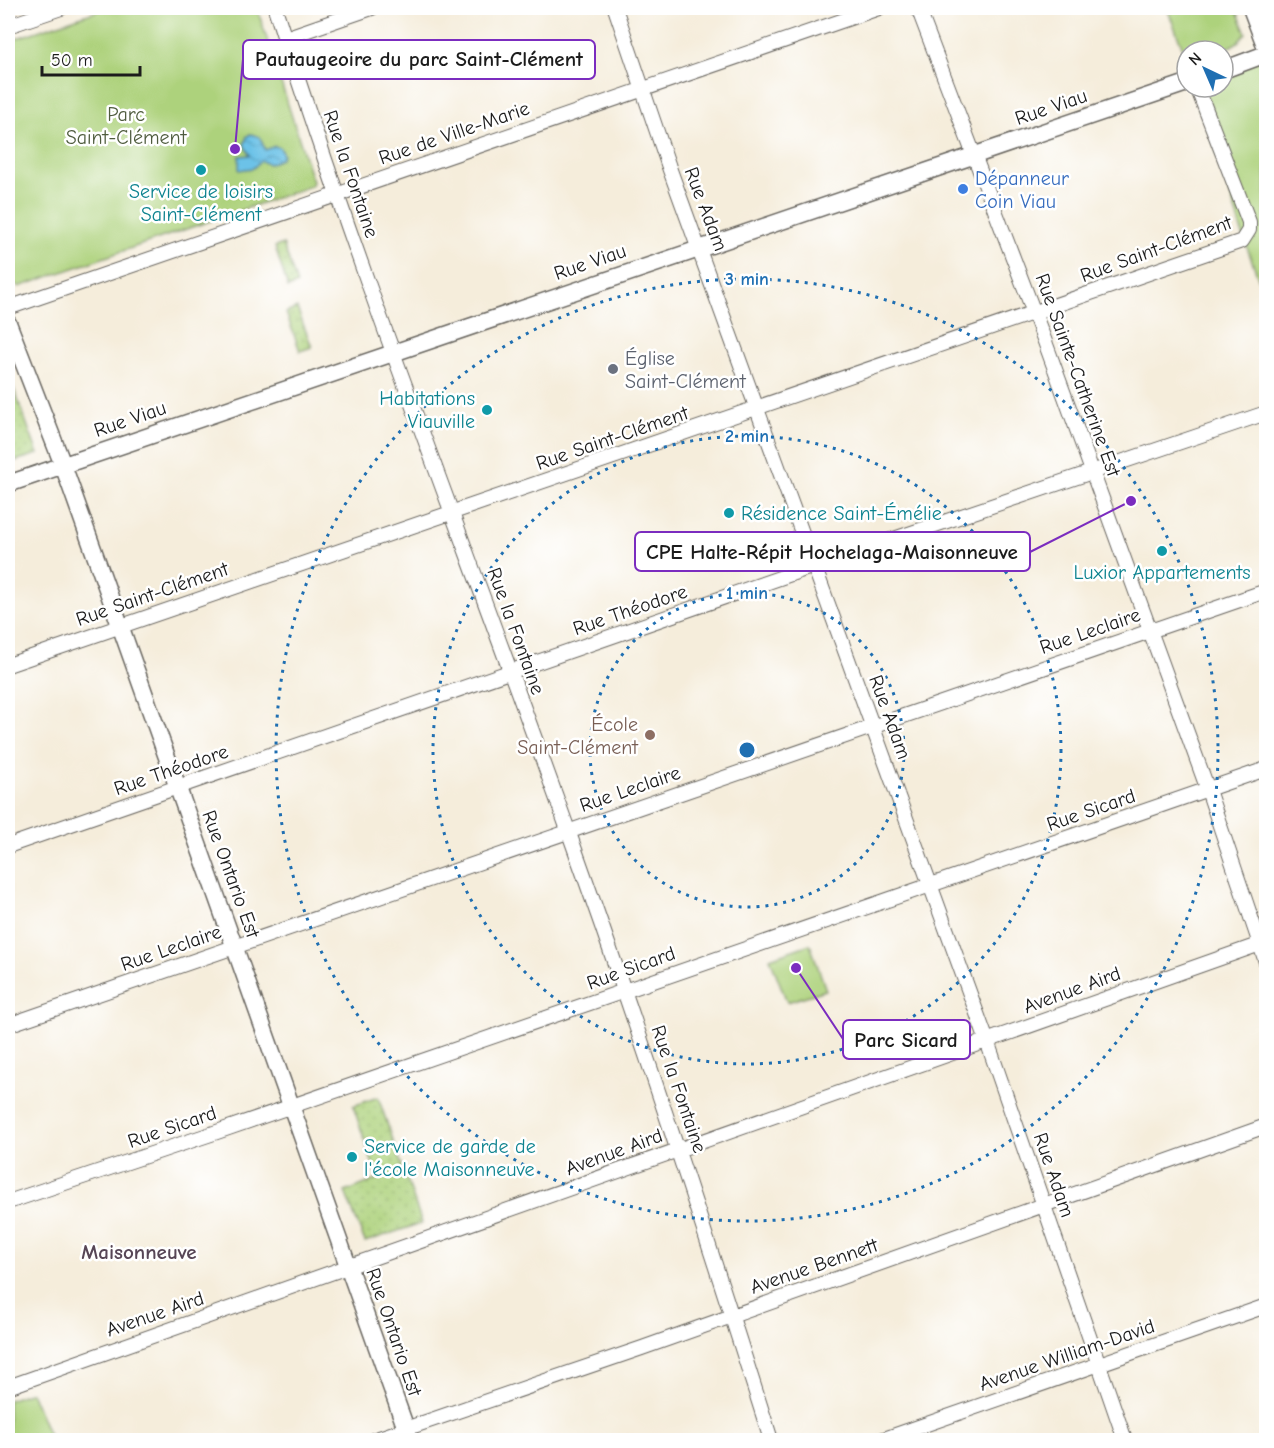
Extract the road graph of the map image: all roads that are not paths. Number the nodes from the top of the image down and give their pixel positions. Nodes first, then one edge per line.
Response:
1 (62, 8) edge
2 (275, 8) edge
3 (372, 8) edge
4 (615, 8) edge
5 (879, 8) edge
6 (918, 8) edge
7 (1251, 8) edge
8 (8, 26) edge
9 (285, 38) junction
10 (1266, 48) edge
11 (1266, 54) edge
12 (1235, 66) edge
13 (1175, 87) edge
14 (644, 89) junction
15 (1202, 99) edge
16 (975, 156) junction
17 (336, 193) junction
18 (699, 247) junction
19 (8, 308) edge
20 (1035, 314) junction
21 (8, 323) edge
22 (392, 352) junction
23 (756, 408) junction
24 (1266, 413) edge
25 (63, 465) junction
26 (1093, 473) junction
27 (8, 484) edge
28 (453, 513) junction
29 (814, 566) junction
30 (1266, 591) edge
31 (120, 626) junction
32 (1150, 632) junction
33 (8, 664) edge
34 (510, 672) junction
35 (873, 726) junction
36 (1266, 769) edge
37 (178, 788) junction
38 (1208, 790) junction
39 (568, 831) junction
40 (8, 846) edge
41 (931, 885) junction
42 (1264, 943) edge
43 (235, 946) junction
44 (1266, 962) edge
45 (625, 991) junction
46 (8, 1025) edge
47 (987, 1041) junction
48 (291, 1106) junction
49 (1266, 1126) edge
50 (680, 1149) junction
51 (8, 1202) edge
52 (1044, 1205) junction
53 (348, 1266) junction
54 (1266, 1306) edge
55 (732, 1315) junction
56 (1098, 1364) junction
57 (8, 1387) edge
58 (408, 1434) edge
59 (373, 1440) edge
60 (771, 1440) edge
61 (880, 1440) edge
62 (1125, 1440) edge

1 - 8 street
2 - 9 street, Rue la Fontaine
3 - 9 street
4 - 14 street, Rue Adam
5 - 14 street, Rue de Ville-Marie
6 - 16 street, Rue Sainte-Catherine Est
7 - 10 main road
9 - 17 street, Rue la Fontaine
11 - 12 main road
13 - 16 main road, Rue Viau
14 - 17 street, Rue de Ville-Marie
14 - 18 street, Rue Adam
15 - 20 street, Rue Saint-Clément
16 - 18 main road, Rue Viau
16 - 20 street, Rue Sainte-Catherine Est
17 - 19 street, Rue de Ville-Marie
17 - 22 street, Rue la Fontaine
18 - 22 main road, Rue Viau
18 - 23 street, Rue Adam
20 - 23 street, Rue Saint-Clément
20 - 26 street, Rue Sainte-Catherine Est
21 - 25 main road, Rue Ontario Est
22 - 25 main road, Rue Viau
22 - 28 street, Rue la Fontaine
23 - 28 street, Rue Saint-Clément
23 - 29 street, Rue Adam
24 - 26 street, Rue Théodore
25 - 27 main road, Rue Viau
25 - 31 main road, Rue Ontario Est
26 - 29 street, Rue Théodore
26 - 32 street, Rue Sainte-Catherine Est
28 - 31 street, Rue Saint-Clément
28 - 34 street, Rue la Fontaine
29 - 34 street, Rue Théodore
29 - 35 street, Rue Adam
30 - 32 street, Rue Leclaire
31 - 33 street, Rue Saint-Clément
31 - 37 main road, Rue Ontario Est
32 - 35 street, Rue Leclaire
32 - 38 street, Rue Sainte-Catherine Est
34 - 37 street, Rue Théodore
34 - 39 street, Rue la Fontaine
35 - 39 street, Rue Leclaire
35 - 41 street, Rue Adam
36 - 38 street, Rue Sicard
37 - 40 street, Rue Théodore
37 - 43 main road, Rue Ontario Est
38 - 41 street, Rue Sicard
38 - 42 street, Rue Sainte-Catherine Est
39 - 43 street, Rue Leclaire
39 - 45 street, Rue la Fontaine
41 - 45 street, Rue Sicard
41 - 47 street, Rue Adam
42 - 44 street, Rue Sainte-Catherine Est
42 - 47 street, Avenue Aird
43 - 46 street, Rue Leclaire
43 - 48 main road, Rue Ontario Est
45 - 48 street, Rue Sicard
45 - 50 street, Rue la Fontaine
47 - 50 street, Avenue Aird
47 - 52 street, Rue Adam
48 - 51 street, Rue Sicard
48 - 53 main road, Rue Ontario Est
49 - 52 street, Avenue Bennett
50 - 53 street, Avenue Aird
50 - 55 street, Rue la Fontaine
52 - 55 street, Avenue Bennett
52 - 56 street, Rue Adam
53 - 57 street, Avenue Aird
53 - 58 main road, Rue Ontario Est
54 - 56 street, Avenue William-David
55 - 58 street, Avenue Bennett
55 - 60 street, Rue la Fontaine
56 - 61 street, Avenue William-David
56 - 62 street, Rue Adam
58 - 59 street, Avenue Bennett

